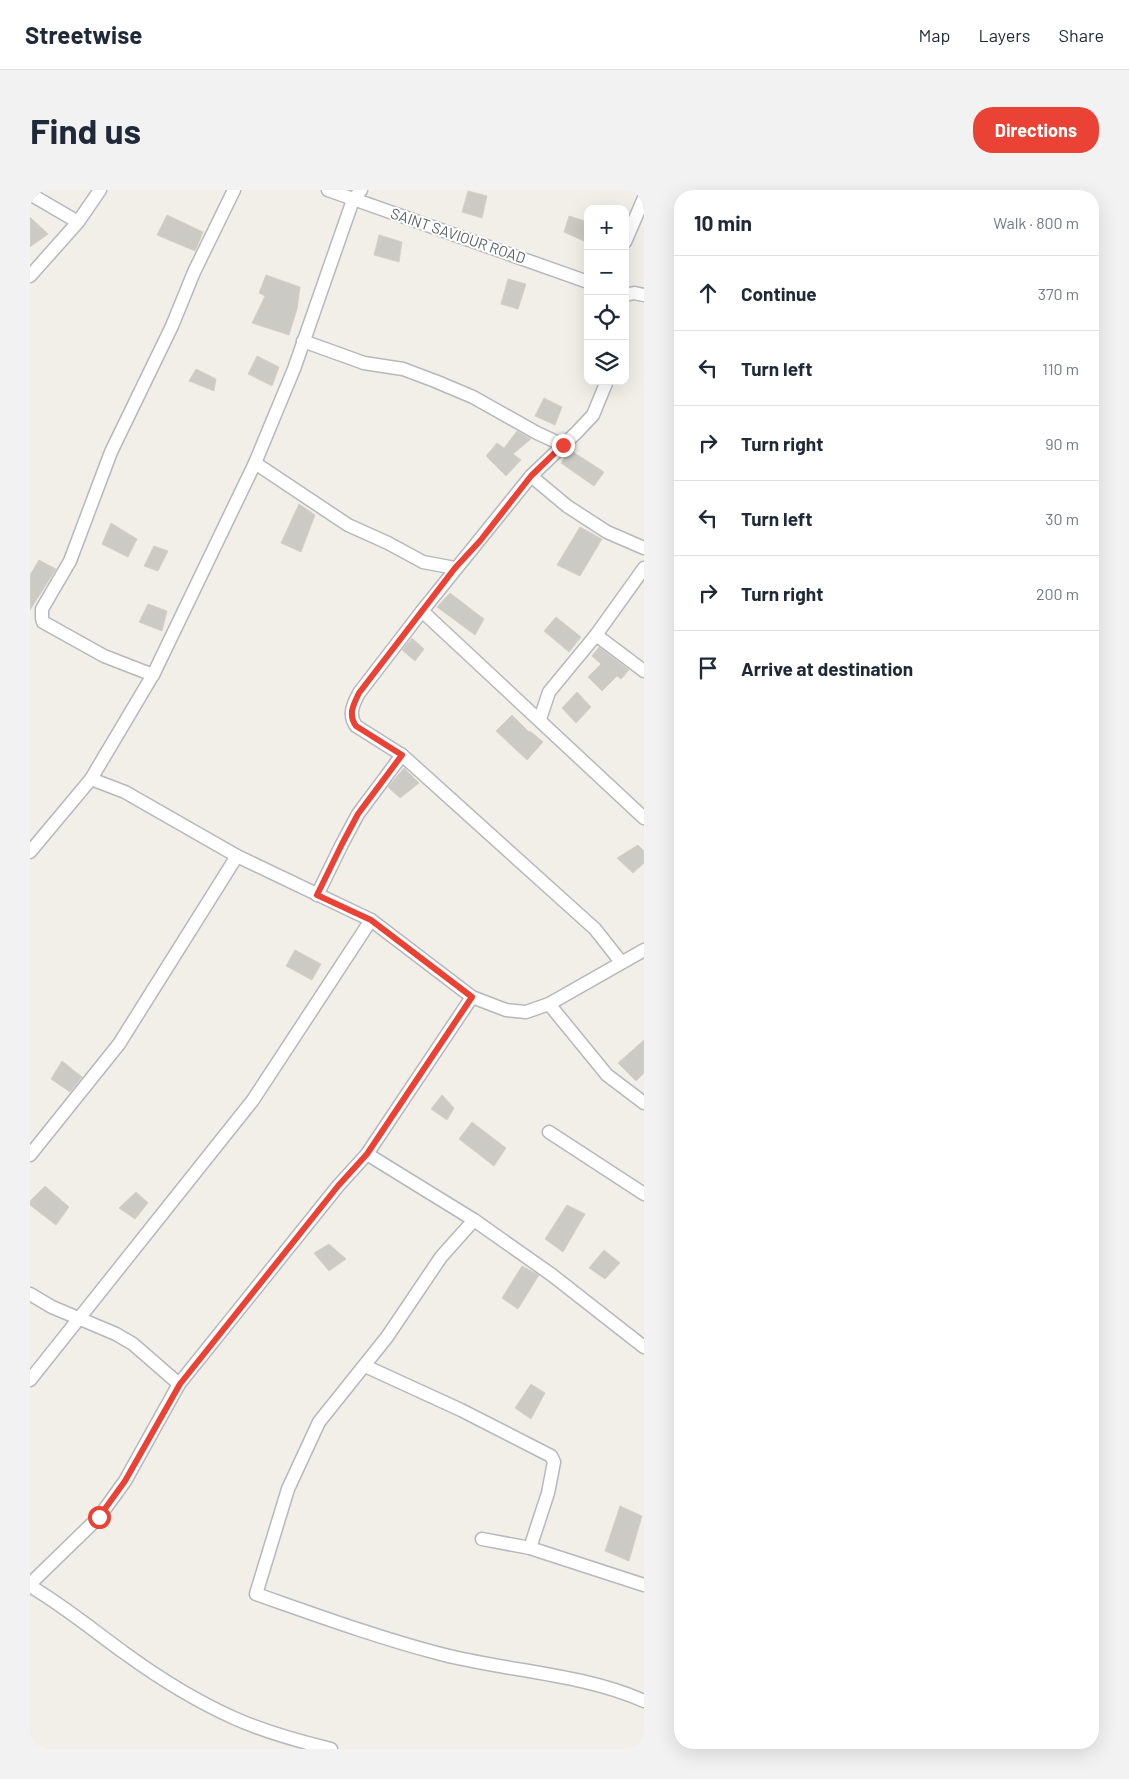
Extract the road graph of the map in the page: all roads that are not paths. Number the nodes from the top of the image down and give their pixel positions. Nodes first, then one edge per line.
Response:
1 (100, 190) edge
2 (234, 190) edge
3 (328, 190) edge
4 (30, 194) edge
5 (357, 195) edge
6 (644, 198) edge
7 (78, 222) junction
8 (629, 233) edge
9 (30, 276) edge
10 (584, 280) edge
11 (629, 294) edge
12 (644, 295) edge
13 (303, 341) junction
14 (604, 385) edge
15 (563, 445) junction
16 (255, 463) junction
17 (531, 476) junction
18 (644, 548) edge
19 (455, 568) junction
20 (644, 568) edge
21 (422, 611) junction
22 (30, 617) edge
23 (43, 622) junction
24 (596, 635) junction
25 (644, 671) edge
26 (153, 675) junction
27 (540, 719) junction
28 (402, 755) junction
29 (91, 779) junction
30 (644, 818) edge
31 (30, 852) edge
32 (237, 856) junction
33 (317, 895) junction
34 (371, 920) junction
35 (644, 950) edge
36 (621, 962) junction
37 (472, 997) junction
38 (549, 1004) junction
39 (644, 1103) edge
40 (549, 1132) dead end
41 (367, 1154) junction
42 (30, 1155) edge
43 (644, 1194) edge
44 (474, 1220) junction
45 (30, 1294) edge
46 (79, 1320) junction
47 (644, 1347) edge
48 (365, 1366) junction
49 (30, 1380) edge
50 (180, 1384) junction
51 (482, 1539) dead end
52 (530, 1548) junction
53 (30, 1585) edge
54 (644, 1585) edge
55 (644, 1701) edge
56 (331, 1749) edge

1 - 7 street
2 - 23 street
3 - 5 street, SAINT SAVIOUR ROAD
4 - 7 street
5 - 10 street, SAINT SAVIOUR ROAD
5 - 13 street
6 - 8 street
7 - 9 street
11 - 12 street
13 - 15 street
13 - 16 street
14 - 15 street
15 - 17 street
16 - 19 street
16 - 26 street
17 - 18 street
17 - 19 street
19 - 21 street
20 - 24 street
21 - 27 street
21 - 28 street
22 - 23 street
23 - 26 street
24 - 25 street
24 - 27 street
26 - 29 street
27 - 30 street
28 - 33 street
28 - 36 street
29 - 31 street
29 - 32 street
32 - 33 street
32 - 42 street
33 - 34 street
34 - 37 street
34 - 46 street
35 - 36 street
36 - 38 street
37 - 38 street
37 - 41 street
38 - 39 street
40 - 43 street
41 - 44 street
41 - 50 street
44 - 47 street
44 - 48 street
45 - 46 street
46 - 49 street
46 - 50 street
48 - 52 street
48 - 55 street
50 - 53 street
51 - 52 street
52 - 54 street
53 - 56 street

